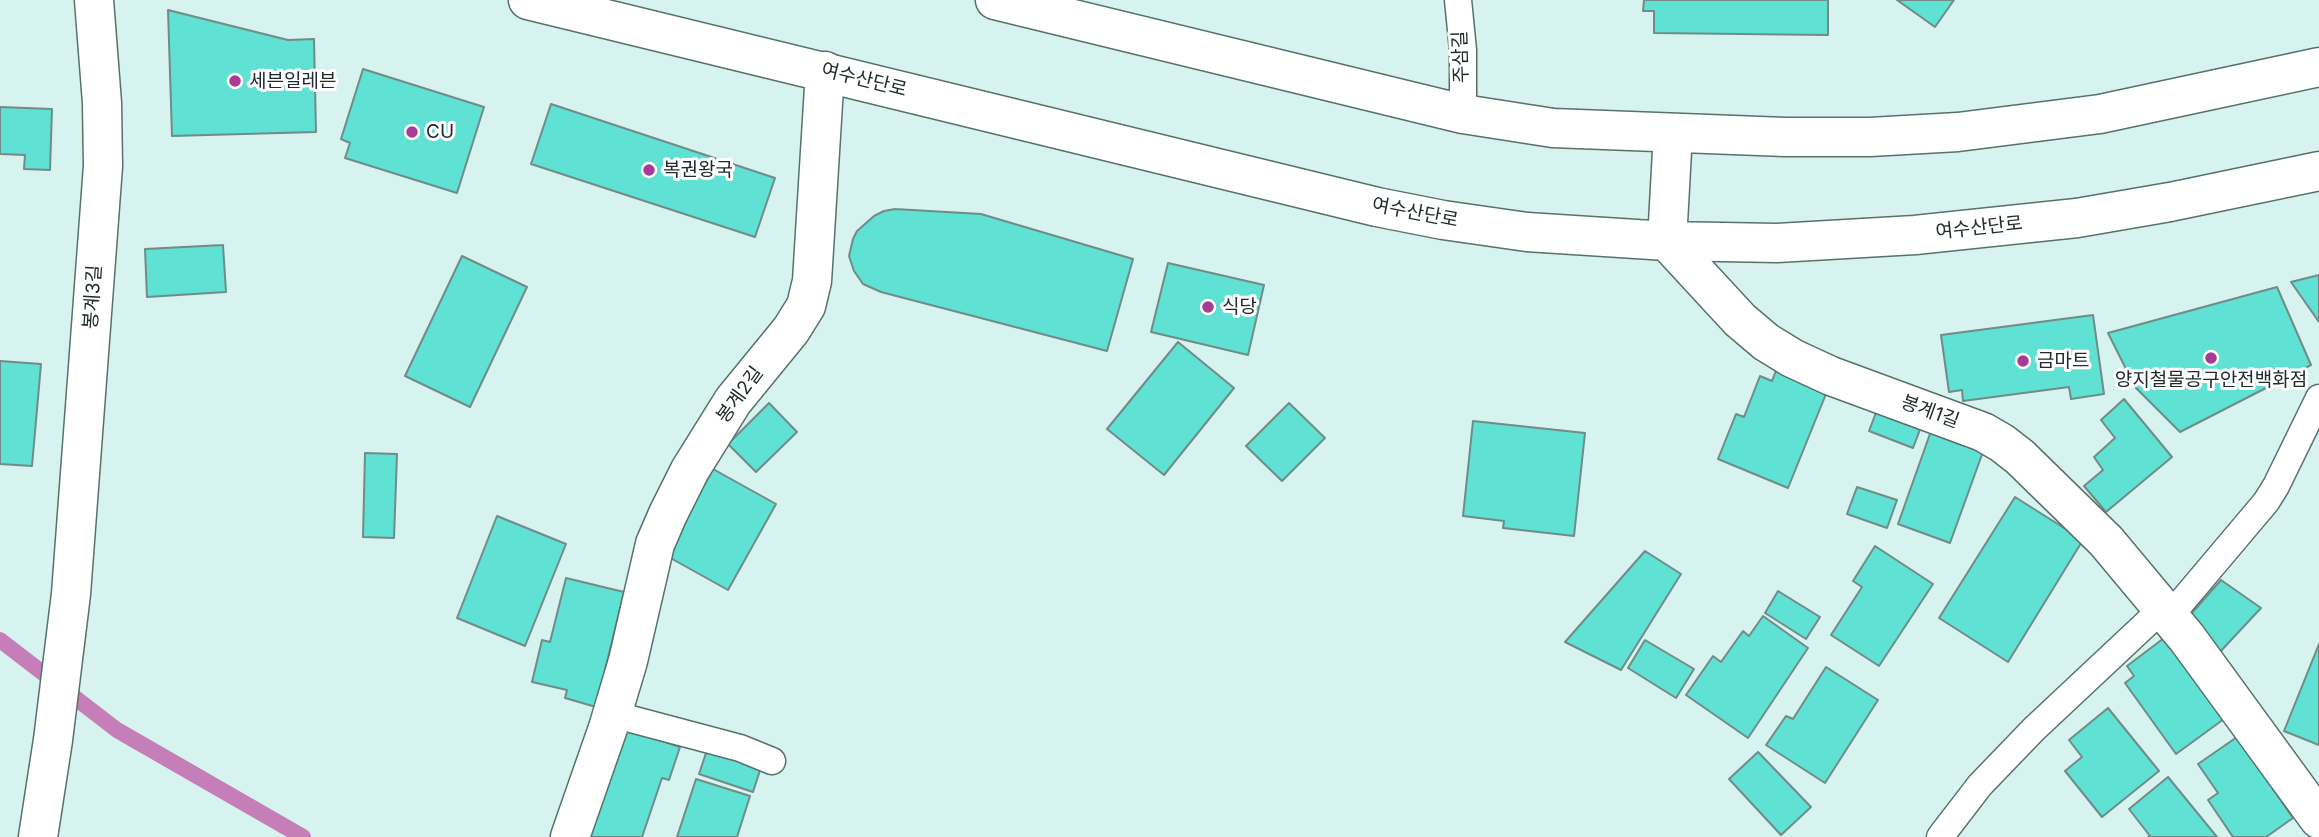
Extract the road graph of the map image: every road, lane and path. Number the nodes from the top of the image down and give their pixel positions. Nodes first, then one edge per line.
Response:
1 (94, 0) edge
2 (528, 0) edge
3 (995, 0) edge
4 (1458, 0) edge
5 (2319, 67) edge
6 (825, 71) junction
7 (1463, 114) junction
8 (1673, 133) junction
9 (2319, 171) edge
10 (1667, 241) junction
11 (2319, 398) edge
12 (2165, 613) junction
13 (612, 714) junction
14 (772, 761) dead end
15 (2319, 819) edge
16 (38, 837) edge
17 (570, 837) edge
18 (1940, 837) edge

1 - 16 street, 봉계3길
2 - 6 street, 여수산단로
3 - 7 street
4 - 7 lane, 주삼길
5 - 8 street
6 - 10 street, 여수산단로
6 - 13 street, 봉계2길
7 - 8 street
8 - 10 street
9 - 10 street, 여수산단로
10 - 12 street, 봉계1길
11 - 12 lane
12 - 15 street, 봉계1길
12 - 18 lane
13 - 14 lane
13 - 17 street, 봉계2길

